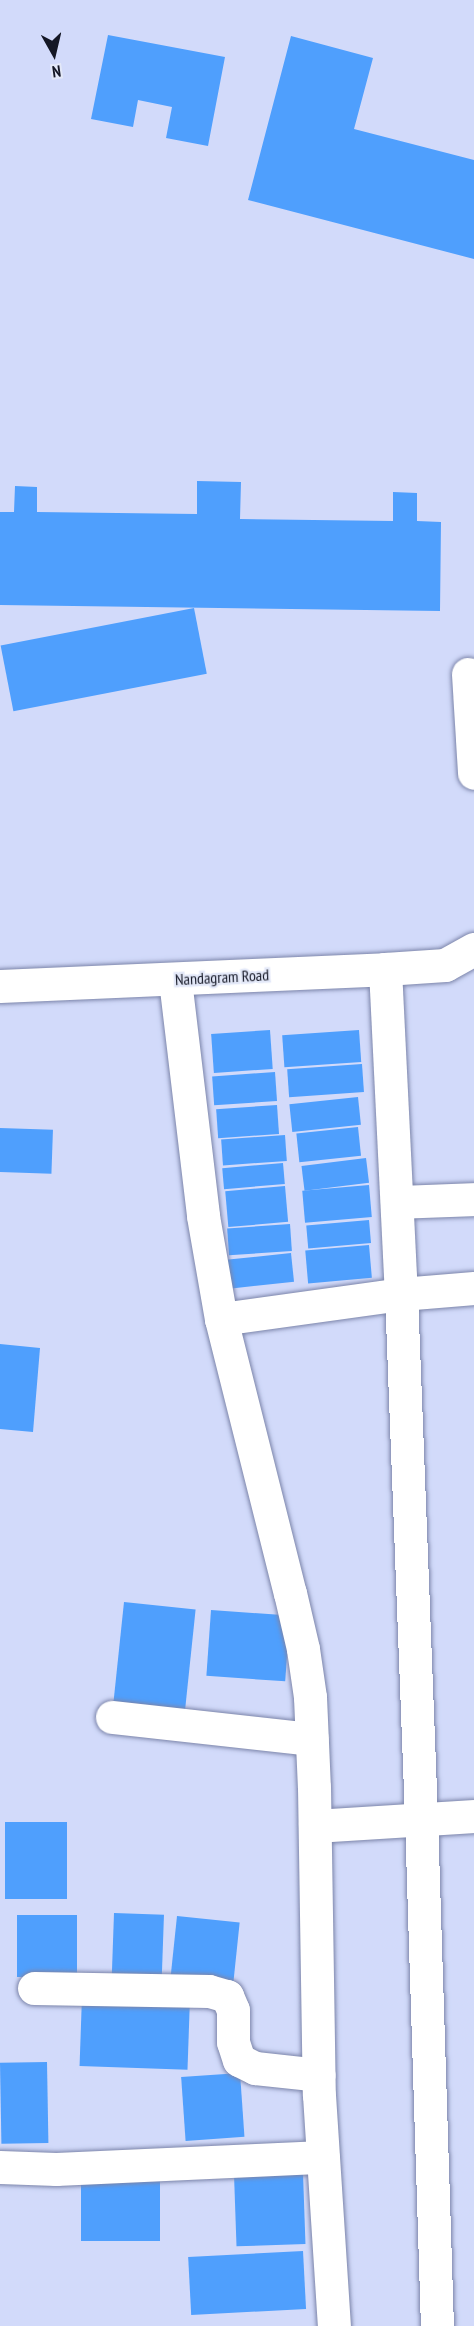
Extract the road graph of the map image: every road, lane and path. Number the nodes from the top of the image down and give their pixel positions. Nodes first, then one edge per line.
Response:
1 (468, 674) dead end
2 (474, 773) edge
3 (474, 949) edge
4 (445, 964) junction
5 (385, 969) junction
6 (474, 977) edge
7 (175, 980) junction
8 (0, 986) edge
9 (474, 1199) edge
10 (397, 1202) junction
11 (474, 1288) edge
12 (401, 1294) junction
13 (221, 1319) junction
14 (112, 1717) dead end
15 (312, 1738) junction
16 (474, 1816) edge
17 (422, 1818) junction
18 (315, 1826) junction
19 (34, 1988) dead end
20 (319, 2074) junction
21 (323, 2157) junction
22 (0, 2167) edge
23 (334, 2326) edge
24 (436, 2326) edge

1 - 2 street
3 - 4 street
4 - 5 street, Nandagram Road
4 - 6 street
5 - 7 street, Nandagram Road
5 - 10 street
7 - 8 street, Nandagram Road
7 - 13 street
9 - 10 street
10 - 12 street
11 - 12 street
12 - 13 street
12 - 17 street
13 - 15 street
14 - 15 street
15 - 18 street
16 - 17 street
17 - 18 street
17 - 24 street
18 - 20 street
19 - 20 street
20 - 21 street
21 - 22 street
21 - 23 street

